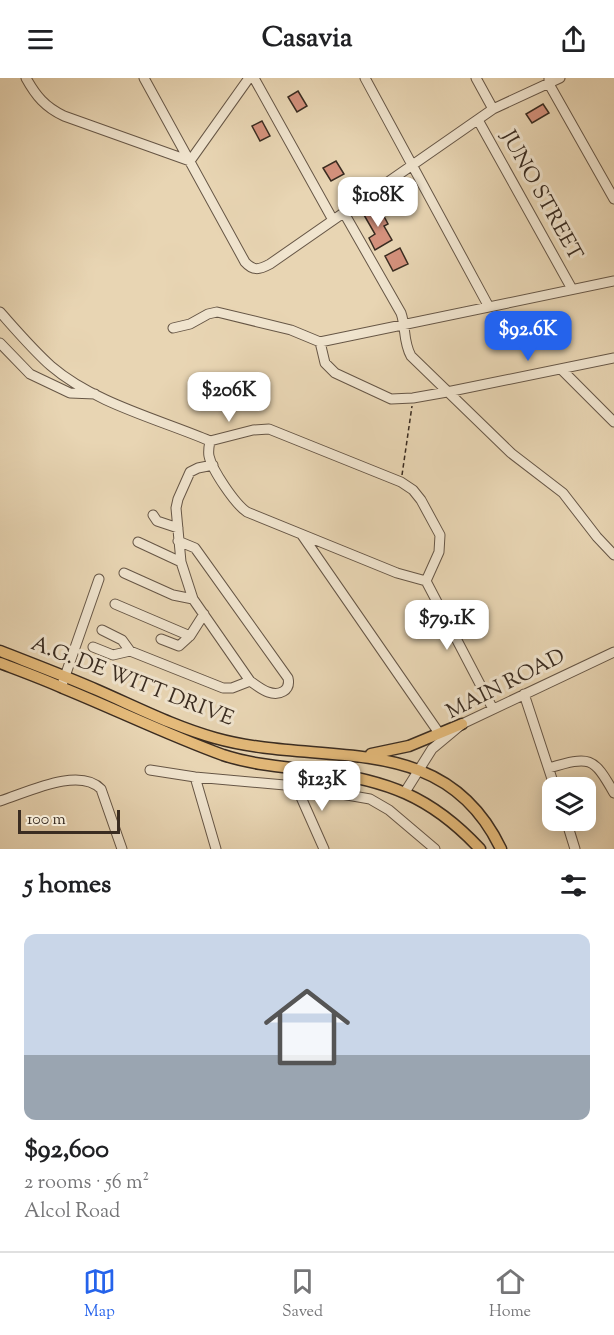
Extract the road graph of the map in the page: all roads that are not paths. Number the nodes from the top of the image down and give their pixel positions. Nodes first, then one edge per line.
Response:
1 (26, 78) edge
2 (144, 78) edge
3 (249, 78) edge
4 (254, 78) edge
5 (364, 78) edge
6 (476, 78) edge
7 (560, 78) edge
8 (549, 81) edge
9 (493, 109) junction
10 (478, 120) junction
11 (190, 161) junction
12 (412, 164) junction
13 (614, 199) edge
14 (344, 213) junction
15 (333, 220) junction
16 (614, 281) edge
17 (572, 289) junction
18 (489, 307) junction
19 (0, 312) edge
20 (405, 325) junction
21 (173, 328) dead end
22 (320, 342) junction
23 (0, 343) edge
24 (614, 358) edge
25 (561, 369) junction
26 (76, 383) junction
27 (447, 392) junction
28 (70, 393) junction
29 (95, 394) junction
30 (614, 423) edge
31 (210, 441) junction
32 (213, 465) junction
33 (153, 515) dead end
34 (178, 528) junction
35 (301, 534) junction
36 (178, 541) junction
37 (138, 542) dead end
38 (332, 547) junction
39 (614, 555) edge
40 (319, 559) junction
41 (181, 562) junction
42 (124, 573) dead end
43 (99, 579) dead end
44 (426, 581) junction
45 (193, 599) junction
46 (115, 604) dead end
47 (204, 614) junction
48 (102, 630) dead end
49 (190, 636) junction
50 (161, 639) dead end
51 (93, 647) dead end
52 (0, 651) edge
53 (130, 651) junction
54 (614, 652) edge
55 (0, 663) edge
56 (63, 681) junction
57 (250, 681) junction
58 (524, 694) junction
59 (492, 709) junction
60 (462, 724) junction
61 (171, 728) junction
62 (439, 733) junction
63 (356, 756) junction
64 (549, 768) junction
65 (150, 770) dead end
66 (420, 770) junction
67 (195, 777) junction
68 (552, 777) edge
69 (296, 786) junction
70 (405, 792) junction
71 (614, 794) edge
72 (0, 801) edge
73 (569, 831) edge
74 (122, 849) edge
75 (216, 849) edge
76 (324, 849) edge
77 (435, 849) edge
78 (480, 849) edge
79 (501, 849) edge
80 (575, 849) edge

1 - 11 street
2 - 11 street
3 - 11 street
4 - 15 street
5 - 12 street
6 - 9 street
7 - 8 street
8 - 9 street
8 - 13 street
9 - 10 street
10 - 12 street
10 - 17 street, JUNO STREET
11 - 15 street
12 - 14 street
12 - 18 street
14 - 15 street
14 - 20 street
16 - 17 street
17 - 18 street
18 - 20 street
19 - 26 street
20 - 22 street
20 - 27 street
21 - 22 street
22 - 27 street
23 - 28 street
24 - 25 street
25 - 27 street
25 - 30 street
26 - 28 street
26 - 29 street
27 - 39 street
28 - 29 street
29 - 31 street
31 - 32 street
31 - 44 street
32 - 34 street
32 - 35 street
33 - 34 street
34 - 36 street
35 - 38 street
35 - 40 street
36 - 41 street
36 - 57 street
37 - 41 street
38 - 40 street
38 - 44 street
40 - 62 street
41 - 45 street
42 - 45 street
43 - 56 street
44 - 59 street
45 - 47 street
46 - 49 street
47 - 49 street
47 - 57 street
48 - 53 street
49 - 50 street
51 - 53 street
52 - 56 main road, A.G. DE WITT DRIVE
53 - 57 street
54 - 58 street, MAIN ROAD
55 - 56 main road, A.G. DE WITT DRIVE
56 - 61 main road, A.G. DE WITT DRIVE
58 - 59 street, MAIN ROAD
58 - 64 street
59 - 60 street, MAIN ROAD
60 - 62 main road
60 - 66 street, MAIN ROAD
61 - 63 main road, A.G. DE WITT DRIVE
61 - 70 main road, A.G. DE WITT DRIVE
62 - 63 main road
63 - 66 main road, A.G. DE WITT DRIVE
64 - 68 street
64 - 71 street
65 - 67 street
66 - 70 street, MAIN ROAD
66 - 79 main road, A.G. DE WITT DRIVE
67 - 69 street
67 - 75 street
69 - 76 street
69 - 77 street
70 - 78 main road, A.G. DE WITT DRIVE
72 - 74 street
73 - 80 street

